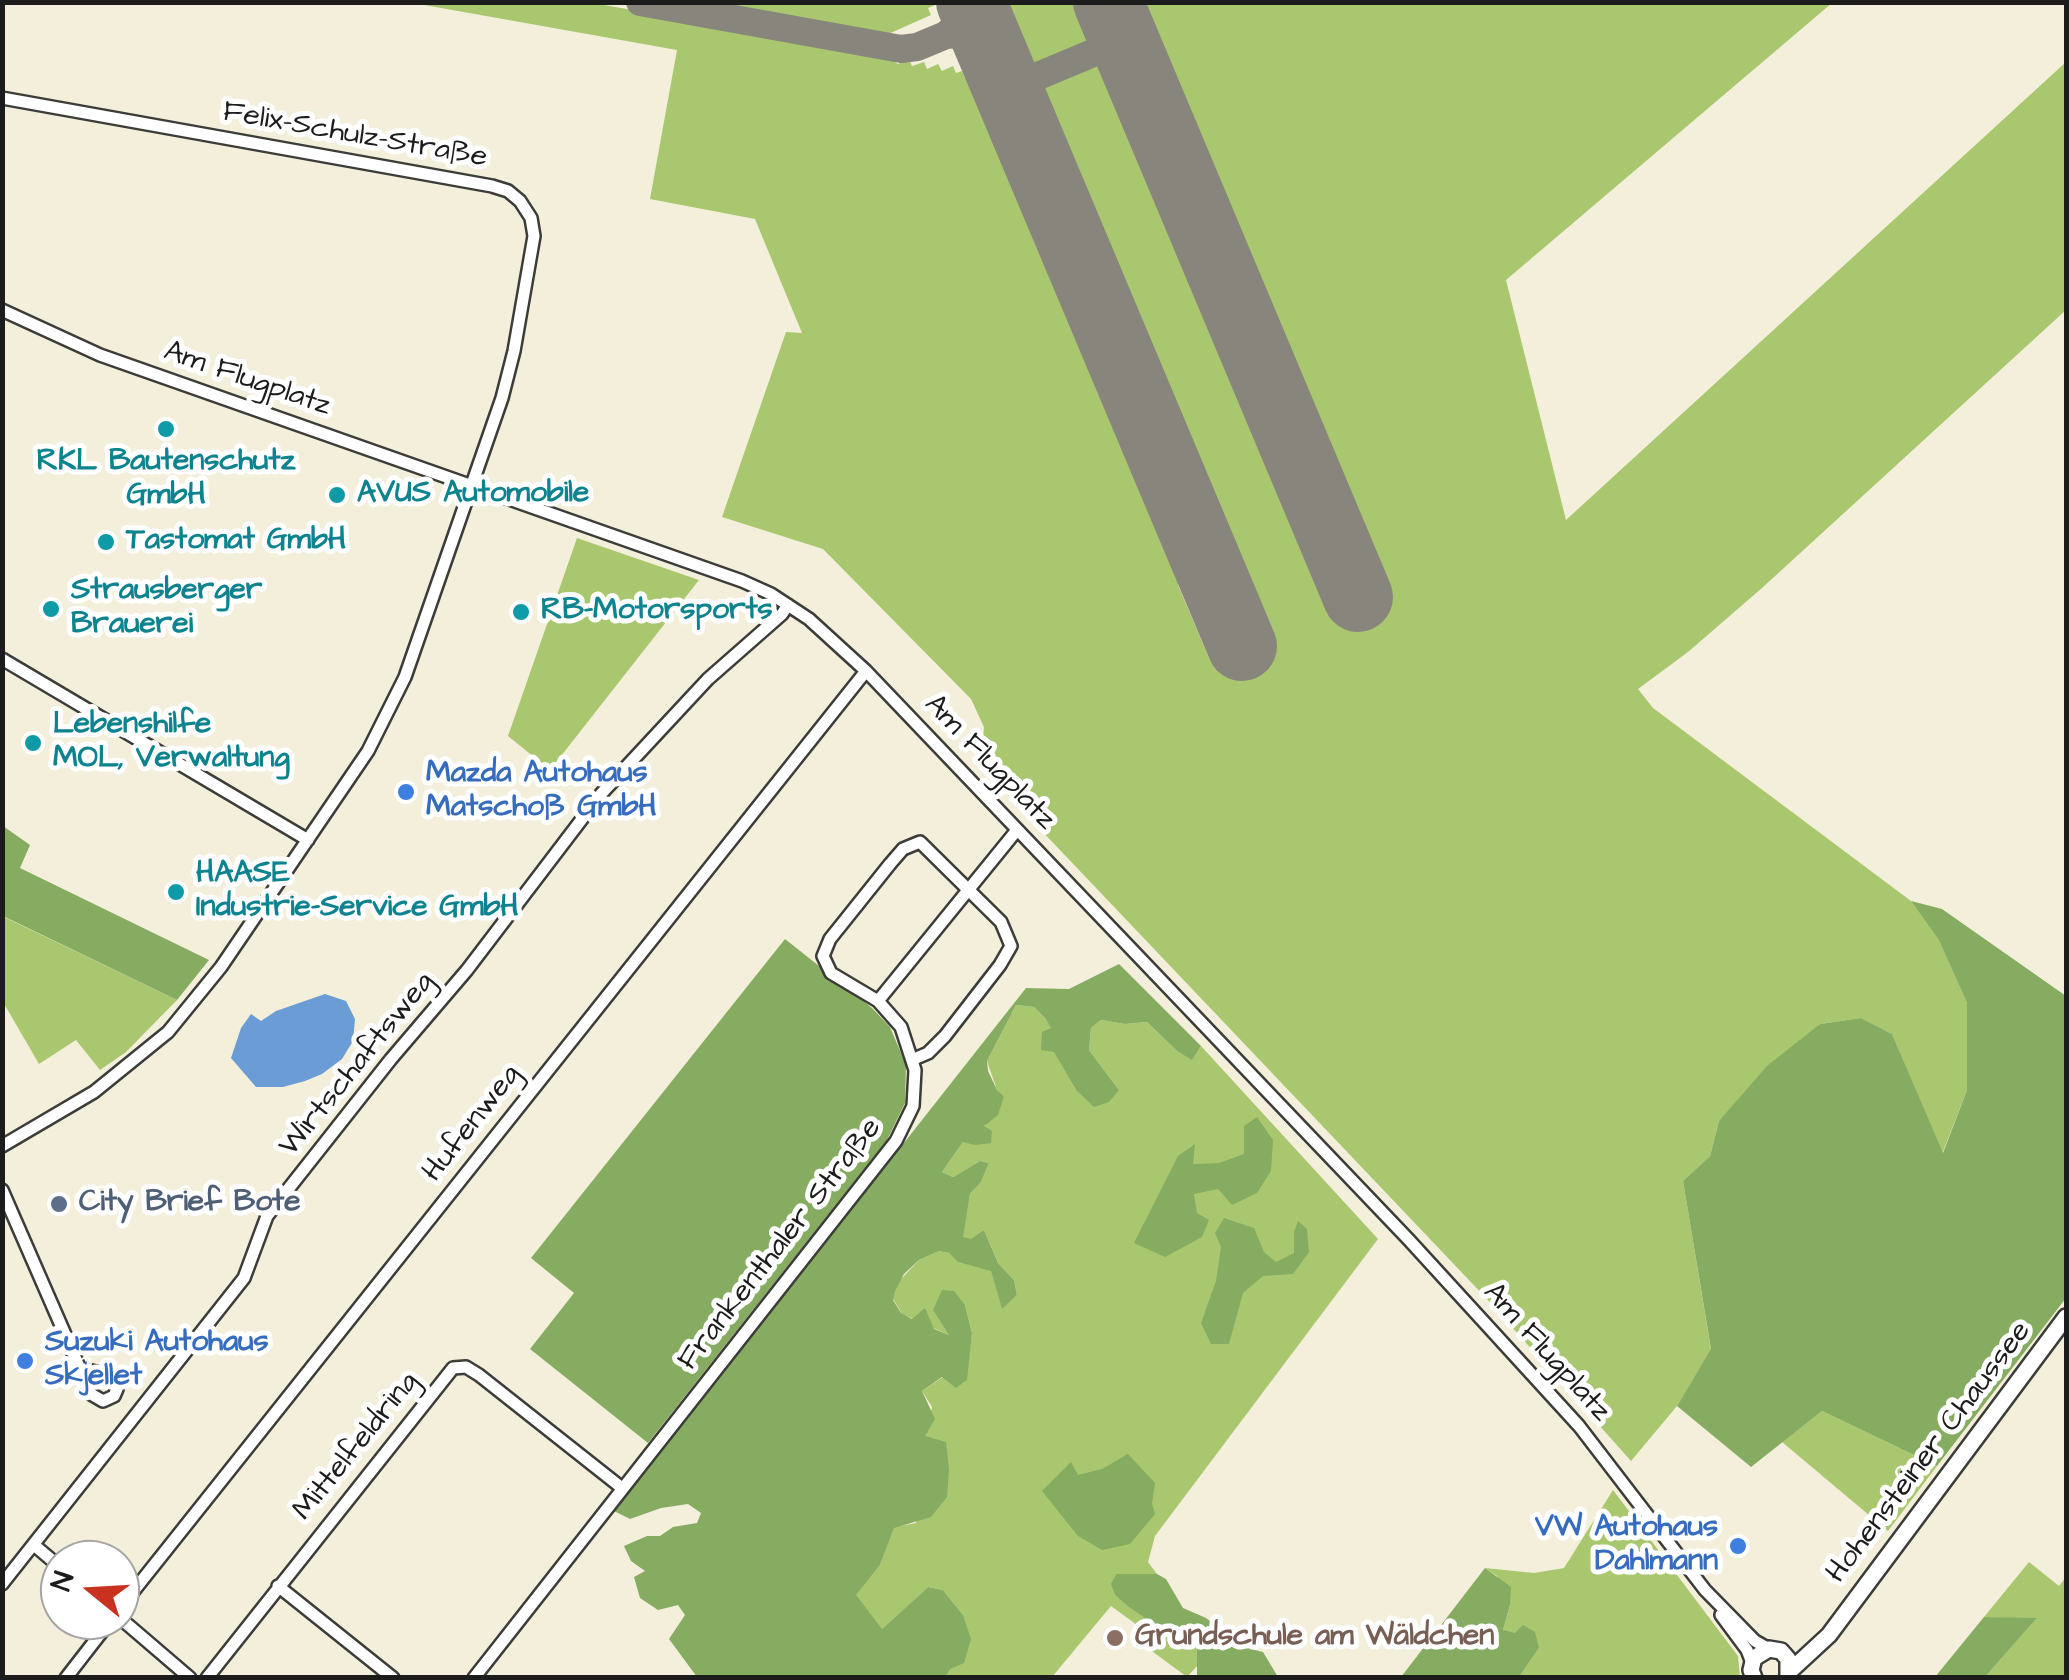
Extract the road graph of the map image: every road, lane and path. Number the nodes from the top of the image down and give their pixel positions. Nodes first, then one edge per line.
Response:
1 (2, 98) edge
2 (2, 310) edge
3 (472, 486) junction
4 (788, 604) junction
5 (2, 659) edge
6 (866, 672) junction
7 (1017, 830) junction
8 (308, 840) junction
9 (969, 889) junction
10 (878, 1001) junction
11 (914, 1059) junction
12 (2, 1146) edge
13 (2, 1190) edge
14 (2066, 1317) edge
15 (80, 1368) dead end
16 (622, 1488) junction
17 (34, 1545) junction
18 (40, 1550) edge
19 (140, 1583) edge
20 (2, 1584) edge
21 (278, 1586) junction
22 (1706, 1590) junction
23 (1836, 1622) junction
24 (140, 1635) edge
25 (95, 1640) edge
26 (1775, 1650) junction
27 (1753, 1670) edge
28 (1789, 1674) edge
29 (66, 1678) edge
30 (190, 1678) edge
31 (207, 1678) edge
32 (393, 1678) edge
33 (474, 1678) edge

1 - 3 street, Felix-Schulz-Straße
2 - 3 street, Am Flugplatz
3 - 4 street, Am Flugplatz
3 - 8 street, Felix-Schulz-Straße
4 - 6 street, Am Flugplatz
4 - 17 street, Wirtschaftsweg
5 - 8 street
6 - 7 street, Am Flugplatz
6 - 19 street, Hufenweg
7 - 9 street
7 - 22 street, Am Flugplatz
8 - 12 street, Felix-Schulz-Straße
9 - 10 street
9 - 10 street
9 - 11 street
10 - 11 street
11 - 16 street, Frankenthaler Straße
13 - 15 street
14 - 23 main road, Hohensteiner Chaussee
16 - 21 street, Mittelfeldring
16 - 33 street
17 - 18 street
17 - 20 street, Wirtschaftsweg
21 - 31 street, Mittelfeldring
21 - 32 street
22 - 26 street, Am Flugplatz
22 - 27 street, Am Flugplatz
23 - 26 main road, Hohensteiner Chaussee
23 - 28 main road, Hohensteiner Chaussee
24 - 30 street
25 - 29 street
26 - 27 main road, Hohensteiner Chaussee
26 - 28 main road

